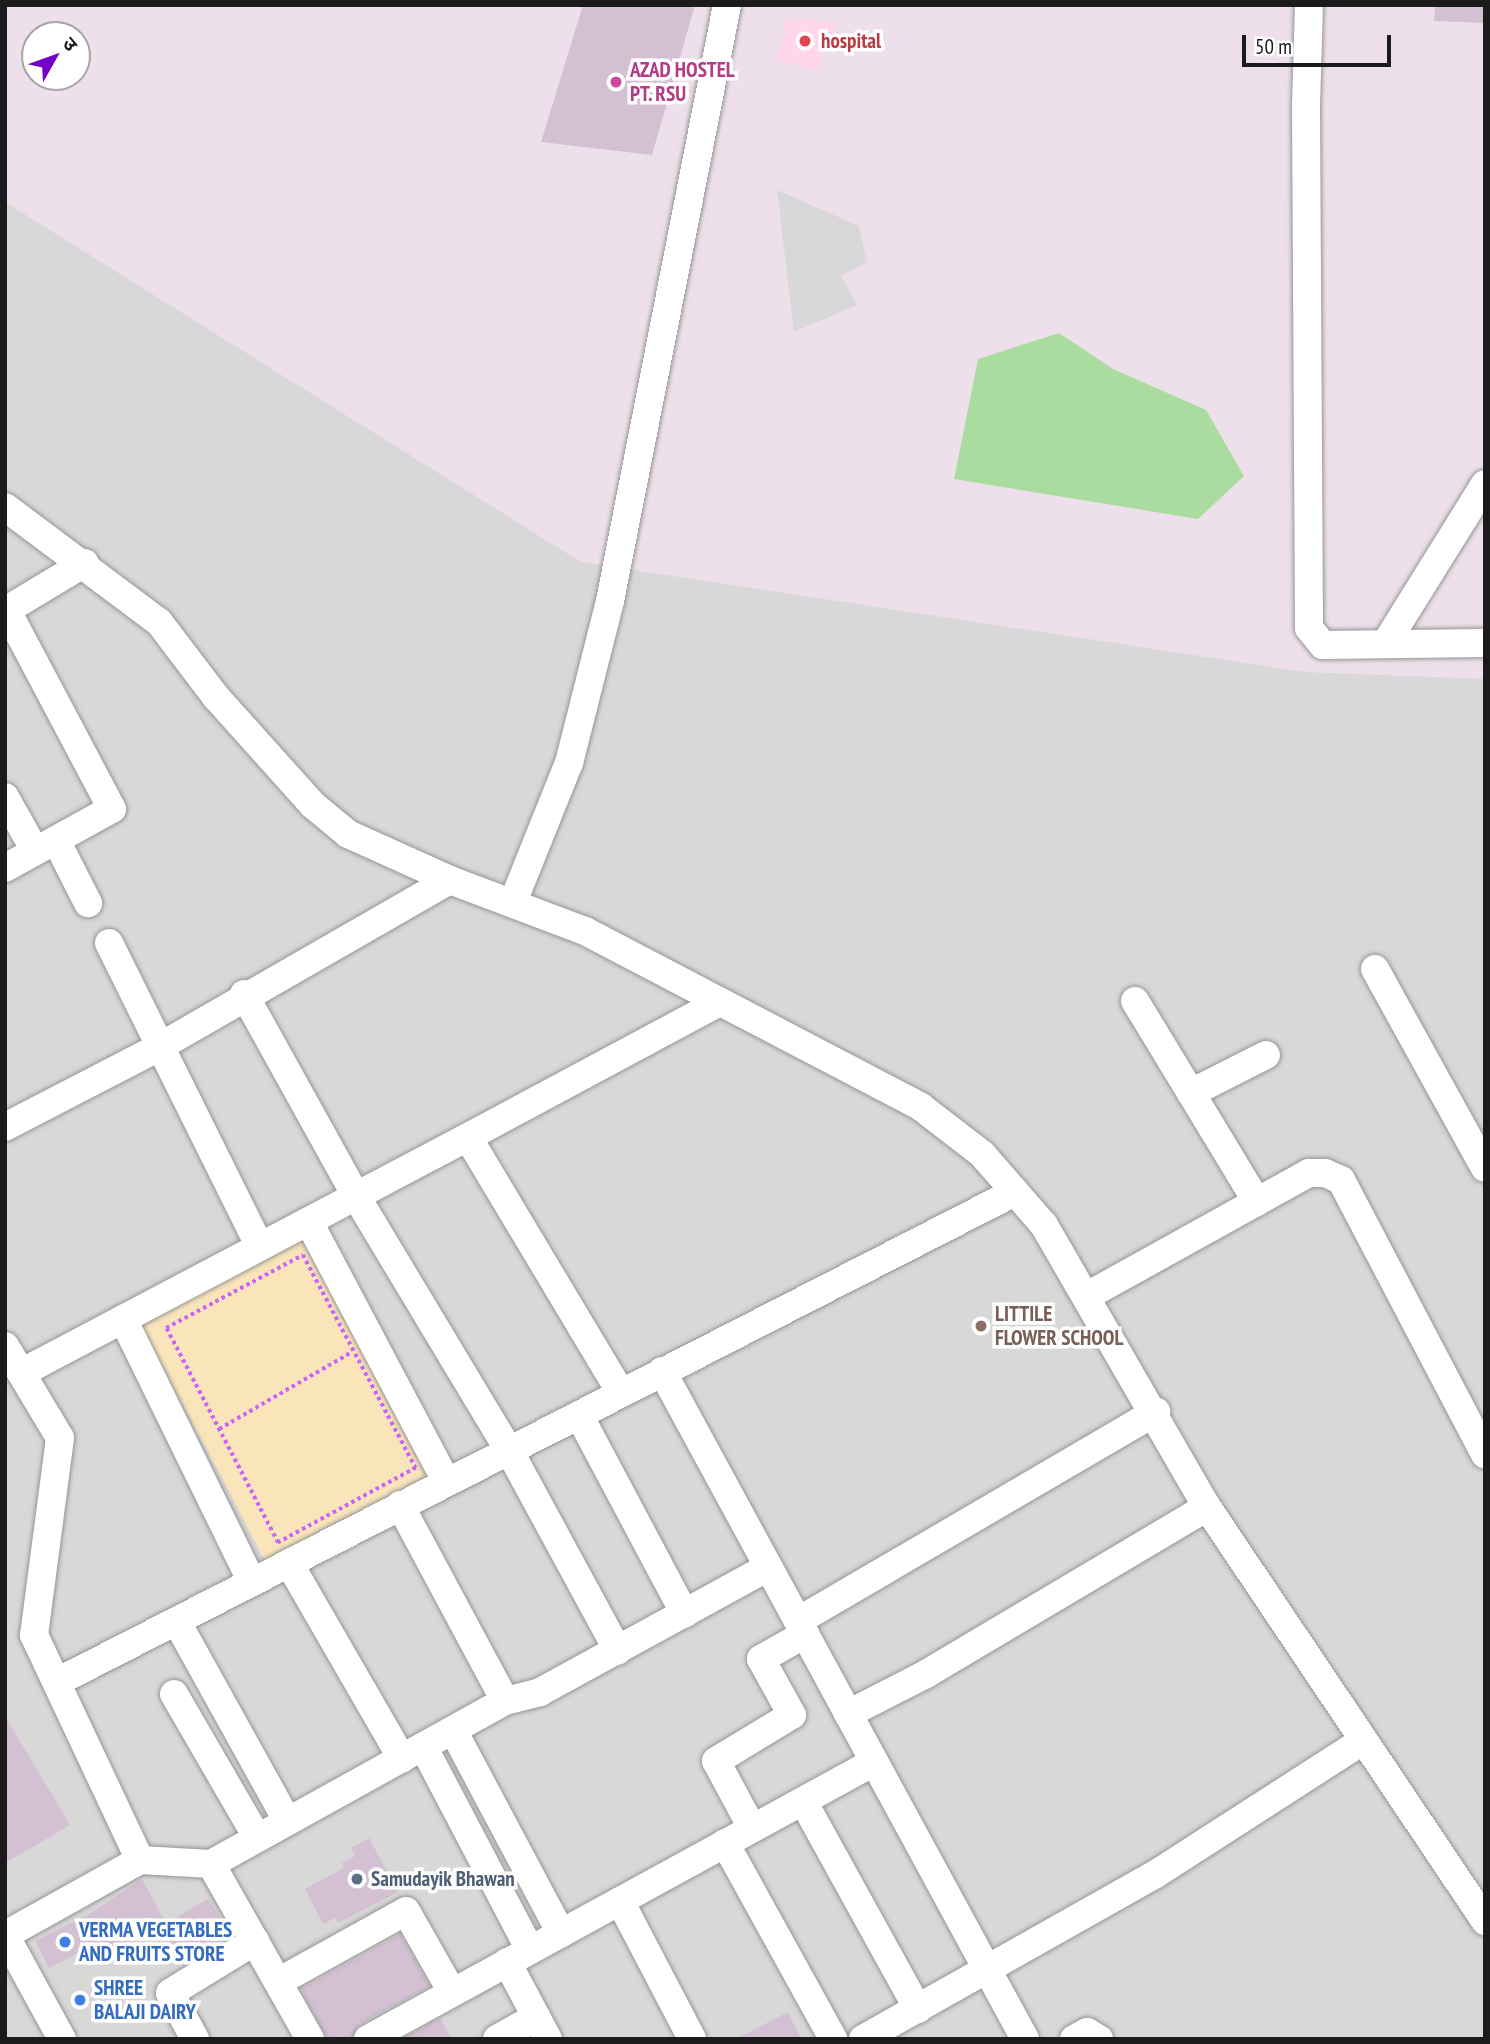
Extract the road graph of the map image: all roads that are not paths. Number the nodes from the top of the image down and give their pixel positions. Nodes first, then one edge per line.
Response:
1 (727, 5) edge
2 (1310, 5) edge
3 (1485, 484) edge
4 (5, 507) edge
5 (85, 563) junction
6 (6, 611) edge
7 (1386, 643) junction
8 (1485, 643) edge
9 (5, 797) edge
10 (46, 845) junction
11 (5, 868) edge
12 (450, 880) junction
13 (513, 902) junction
14 (88, 903) dead end
15 (109, 943) dead end
16 (1374, 969) dead end
17 (244, 994) junction
18 (1135, 1001) dead end
19 (720, 1002) junction
20 (161, 1046) junction
21 (1266, 1055) dead end
22 (1191, 1093) junction
23 (5, 1127) edge
24 (468, 1137) junction
25 (1485, 1168) edge
26 (1015, 1192) junction
27 (356, 1196) junction
28 (1257, 1202) junction
29 (309, 1222) junction
30 (260, 1247) junction
31 (1087, 1296) junction
32 (123, 1319) junction
33 (5, 1346) edge
34 (662, 1371) junction
35 (22, 1373) junction
36 (621, 1393) junction
37 (1156, 1412) junction
38 (579, 1415) junction
39 (510, 1452) junction
40 (1485, 1454) edge
41 (446, 1482) junction
42 (400, 1506) junction
43 (1207, 1507) junction
44 (289, 1563) junction
45 (768, 1567) junction
46 (251, 1580) junction
47 (685, 1614) junction
48 (177, 1622) junction
49 (801, 1628) junction
50 (618, 1651) junction
51 (57, 1682) junction
52 (174, 1693) dead end
53 (505, 1700) junction
54 (848, 1714) junction
55 (454, 1732) junction
56 (1362, 1742) junction
57 (413, 1754) junction
58 (874, 1762) junction
59 (803, 1801) junction
60 (286, 1819) junction
61 (752, 1828) junction
62 (257, 1837) junction
63 (725, 1843) junction
64 (140, 1860) junction
65 (212, 1864) junction
66 (620, 1900) junction
67 (1485, 1920) edge
68 (561, 1933) junction
69 (5, 1935) edge
70 (256, 1941) junction
71 (518, 1956) junction
72 (988, 1972) junction
73 (278, 1982) junction
74 (452, 1993) junction
75 (918, 2009) junction
76 (542, 2028) edge
77 (404, 2030) edge
78 (895, 2031) edge
79 (62, 2039) edge
80 (195, 2039) edge
81 (310, 2039) edge
82 (368, 2039) edge
83 (497, 2039) edge
84 (692, 2039) edge
85 (833, 2039) edge
86 (863, 2039) edge
87 (1025, 2039) edge
88 (1074, 2039) edge
89 (1099, 2039) edge

1 - 13 street
2 - 7 street
3 - 7 street
4 - 5 street
5 - 6 street
5 - 12 street
6 - 10 street
7 - 8 street
9 - 10 street
10 - 11 street
10 - 14 street
12 - 13 street
12 - 17 street
13 - 19 street
15 - 20 street
16 - 25 street
17 - 20 street
17 - 27 street
18 - 22 street
19 - 24 street
19 - 26 street
20 - 23 street
20 - 30 street
21 - 22 street
22 - 28 street
24 - 27 street
24 - 36 street
26 - 31 street
26 - 34 street
27 - 29 street
27 - 39 street
28 - 31 street
28 - 40 street
29 - 30 street
29 - 41 street
30 - 32 street
31 - 37 street
32 - 35 street
32 - 46 street
33 - 35 street
34 - 36 street
34 - 45 street
35 - 51 street
36 - 38 street
37 - 43 street
37 - 49 street
38 - 39 street
38 - 47 street
39 - 41 street
39 - 50 street
41 - 42 street
42 - 44 street
42 - 53 street
43 - 54 street
43 - 56 street
44 - 46 street
44 - 57 street
45 - 47 street
45 - 49 street
46 - 48 street
47 - 50 street
48 - 51 street
48 - 60 street
49 - 54 street
49 - 61 street
50 - 53 street
51 - 64 street
52 - 62 street
53 - 55 street
54 - 58 street
55 - 57 street
55 - 68 street
56 - 67 street
56 - 72 street
57 - 60 street
57 - 71 street
58 - 59 street
58 - 72 street
59 - 61 street
59 - 75 street
60 - 62 street
61 - 63 street
62 - 65 street
63 - 66 street
63 - 85 street
64 - 65 street
64 - 69 street
65 - 70 street
66 - 68 street
66 - 84 street
68 - 71 street
69 - 79 street
70 - 73 street
70 - 80 street
71 - 74 street
71 - 76 street
72 - 75 street
72 - 87 street
73 - 74 street
73 - 81 street
74 - 77 street
75 - 78 street
76 - 83 street
77 - 82 street
78 - 86 street
88 - 89 street

